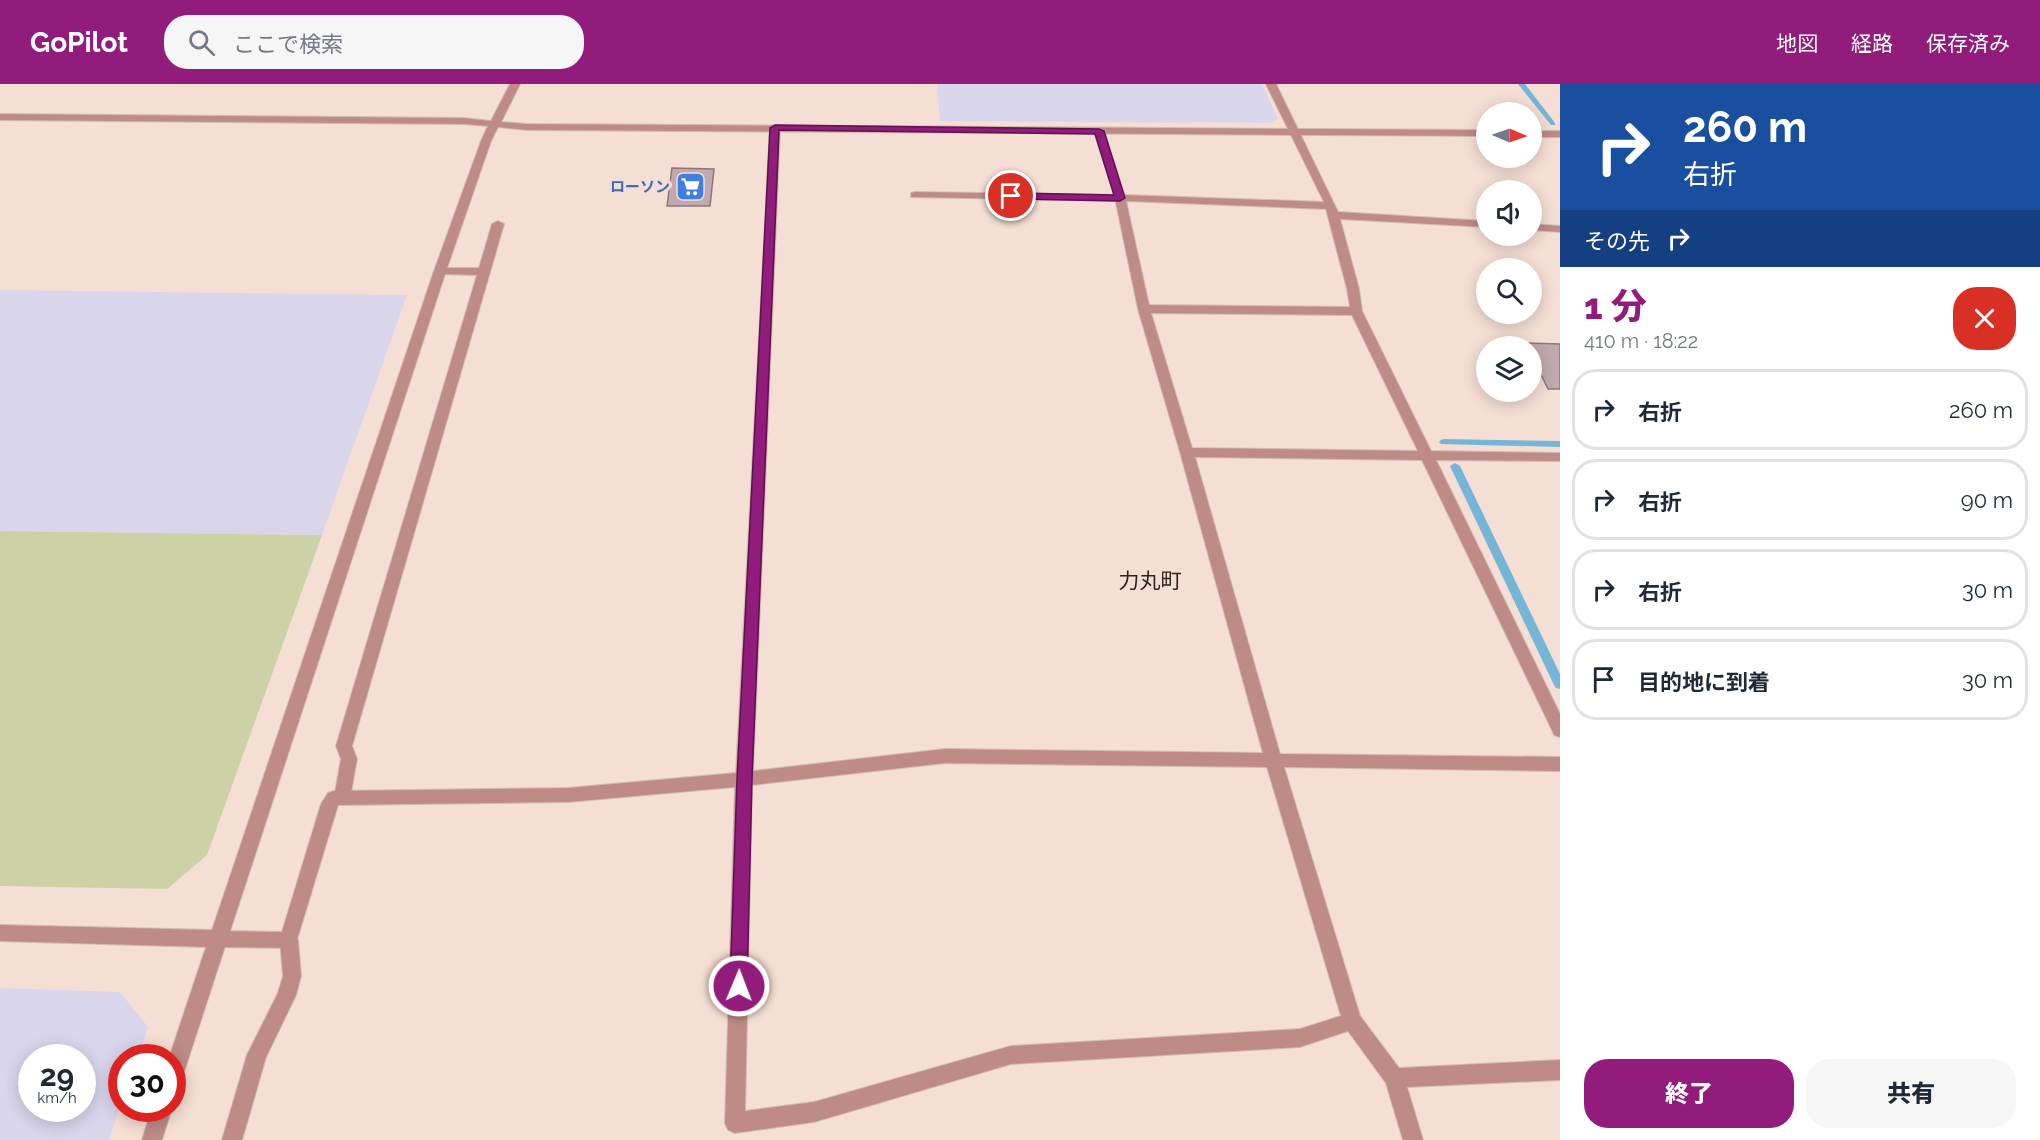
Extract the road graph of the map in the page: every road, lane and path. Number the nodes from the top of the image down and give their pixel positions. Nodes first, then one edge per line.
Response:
1 (515, 84) edge
2 (1271, 84) edge
3 (0, 117) edge
4 (494, 124) junction
5 (775, 128) junction
6 (1099, 131) junction
7 (1294, 132) junction
8 (1476, 134) edge
9 (1542, 134) edge
10 (1560, 134) edge
11 (915, 195) dead end
12 (1120, 198) junction
13 (1333, 210) junction
14 (1476, 223) edge
15 (498, 224) dead end
16 (1542, 228) edge
17 (1560, 229) edge
18 (440, 271) junction
19 (483, 272) junction
20 (1144, 309) junction
21 (1356, 311) junction
22 (1187, 452) junction
23 (1429, 454) junction
24 (1560, 457) edge
25 (1560, 730) edge
26 (1273, 759) junction
27 (1560, 764) edge
28 (744, 779) junction
29 (342, 798) junction
30 (0, 933) edge
31 (218, 939) junction
32 (289, 940) junction
33 (1352, 1021) junction
34 (183, 1044) edge
35 (1560, 1070) edge
36 (1394, 1078) junction
37 (158, 1122) edge
38 (152, 1140) edge
39 (232, 1140) edge
40 (1413, 1140) edge

1 - 4 street
2 - 7 street
3 - 4 street
4 - 5 street
4 - 18 street
5 - 6 street
5 - 28 street
6 - 7 street
6 - 12 street
7 - 8 street
7 - 13 street
9 - 10 street
11 - 12 street
12 - 13 street
12 - 20 street
13 - 14 street
13 - 21 street
15 - 19 street
16 - 17 street
18 - 19 street
18 - 31 street
19 - 29 street
20 - 21 street
20 - 22 street
21 - 23 street
22 - 23 street
22 - 26 street
23 - 24 street
23 - 25 street
26 - 27 street
26 - 28 street
26 - 33 street
28 - 29 street
28 - 33 street
29 - 32 street
30 - 31 street
31 - 32 street
31 - 34 street
32 - 39 street
33 - 36 street
35 - 36 street
36 - 40 street
37 - 38 street

